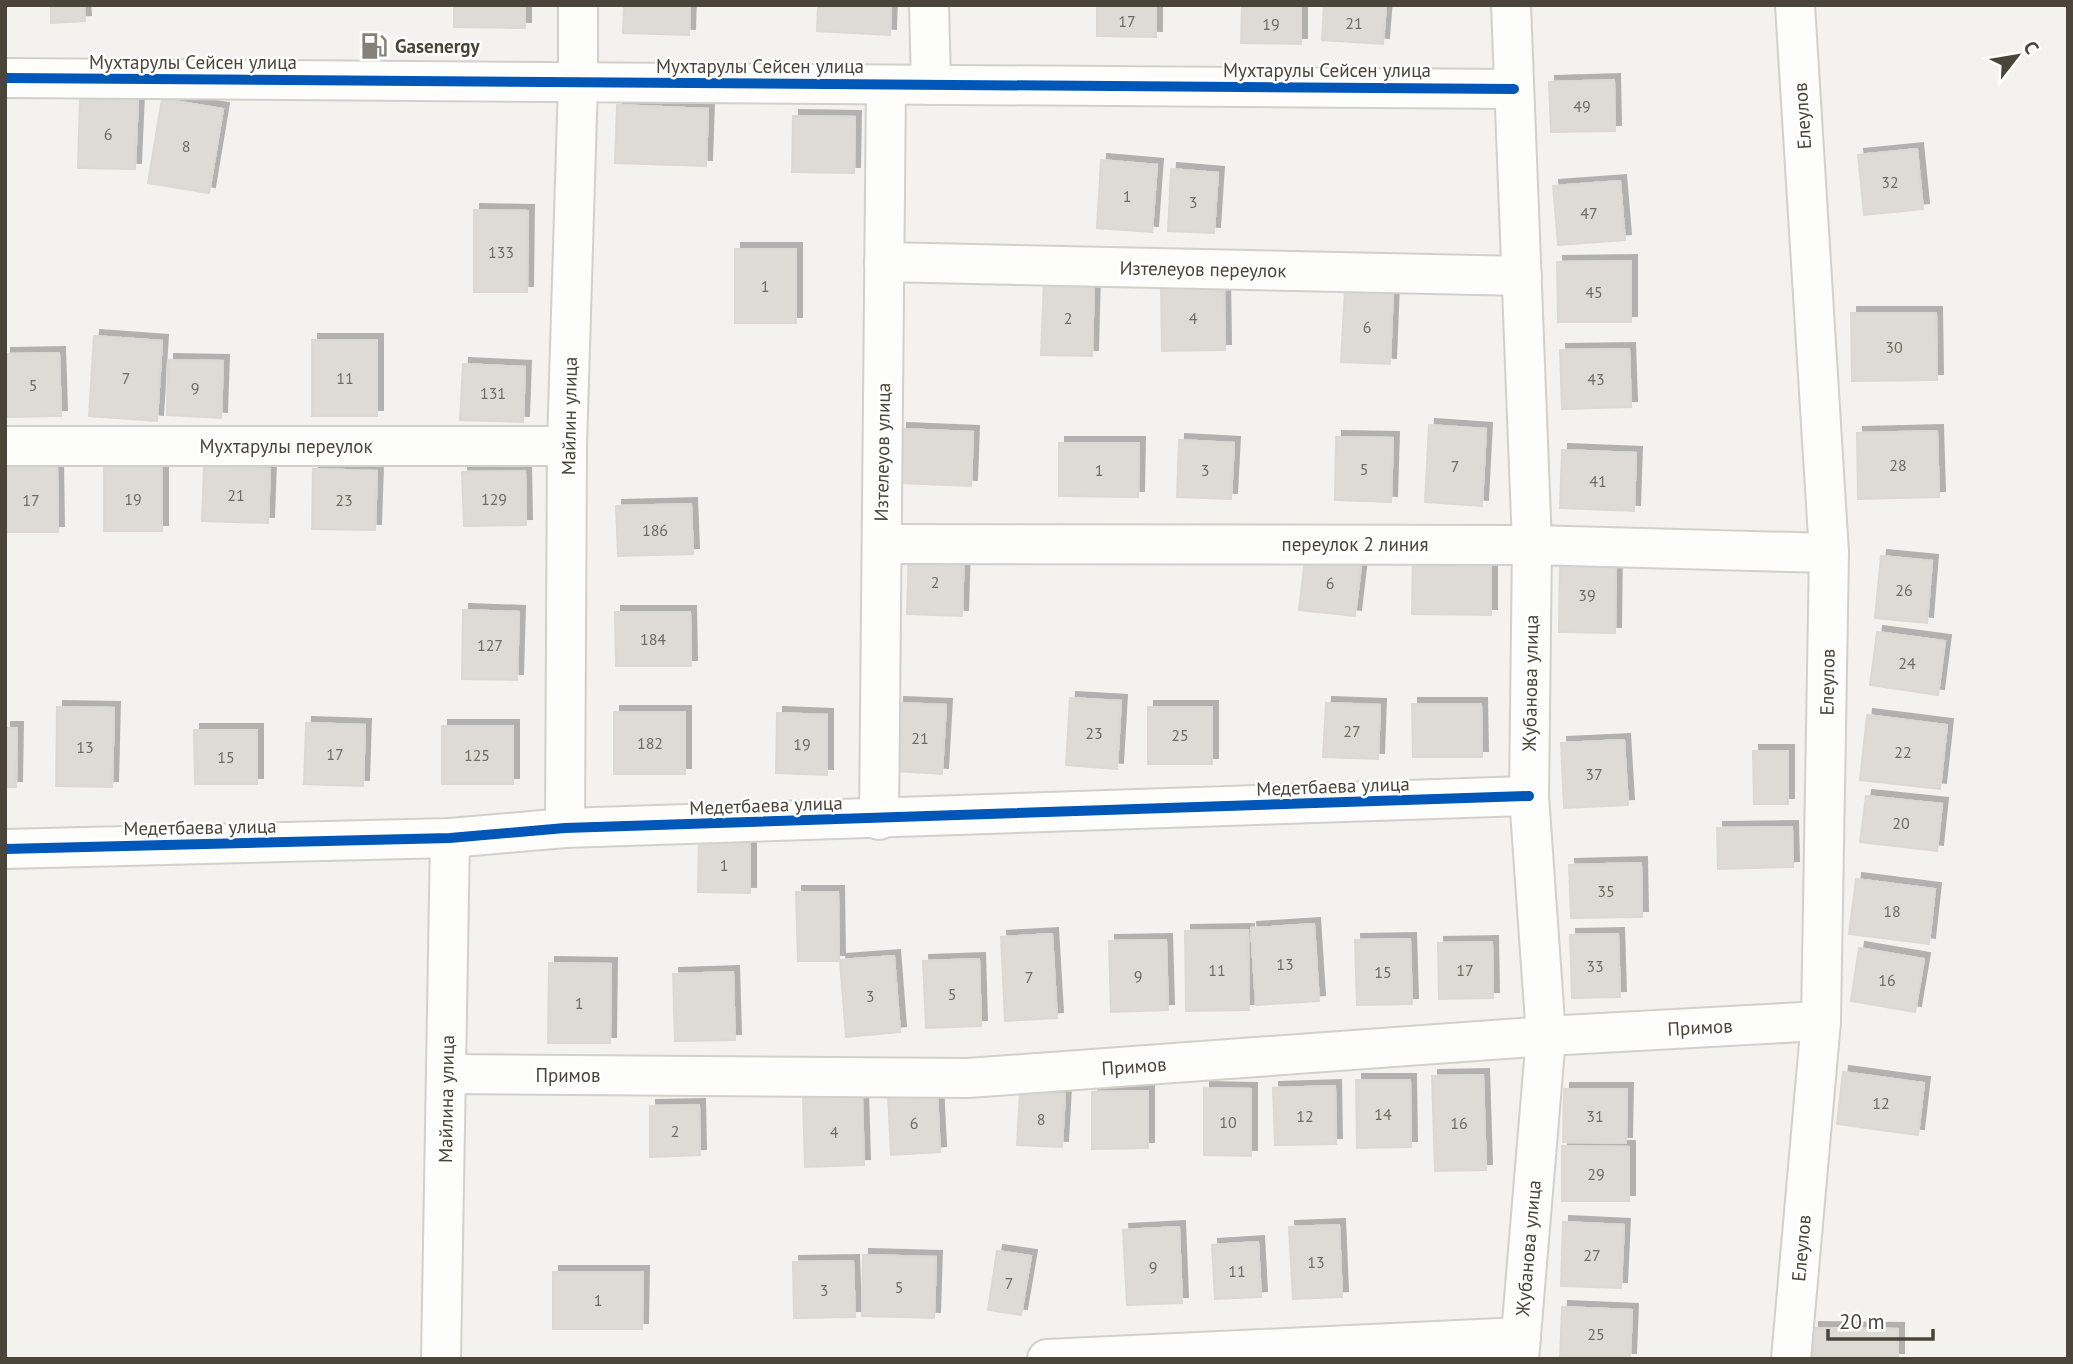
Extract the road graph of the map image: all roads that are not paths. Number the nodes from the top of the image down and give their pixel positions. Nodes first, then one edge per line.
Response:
1 (578, 5) edge
2 (929, 5) edge
3 (1511, 5) edge
4 (1795, 5) edge
5 (5, 78) edge
6 (578, 82) junction
7 (886, 85) junction
8 (931, 85) junction
9 (1514, 89) junction
10 (884, 262) junction
11 (1521, 276) junction
12 (5, 446) edge
13 (567, 446) junction
14 (882, 544) junction
15 (1532, 545) junction
16 (1829, 553) junction
17 (1529, 796) junction
18 (879, 820) junction
19 (565, 828) junction
20 (450, 838) junction
21 (5, 849) edge
22 (1821, 1021) junction
23 (1546, 1036) junction
24 (446, 1074) junction
25 (1520, 1348) edge
26 (441, 1359) edge
27 (1047, 1359) edge
28 (1791, 1359) edge

1 - 6 street, Майлин улица
2 - 8 street
3 - 9 street, Жубанова улица
4 - 16 street, Елеулов
5 - 6 street, Мухтарулы Сейсен улица
6 - 7 street, Мухтарулы Сейсен улица
6 - 13 street, Майлин улица
7 - 8 street, Мухтарулы Сейсен улица
7 - 10 street, Изтелеуов улица
8 - 9 street, Мухтарулы Сейсен улица
9 - 11 street, Жубанова улица
10 - 11 street, Изтелеуов переулок
10 - 14 street, Изтелеуов улица
11 - 15 street, Жубанова улица
12 - 13 street, Мухтарулы переулок
13 - 19 street, Майлин улица
14 - 15 street, переулок 2 линия
14 - 18 street, Изтелеуов улица
15 - 16 street, переулок 2 линия
15 - 17 street, Жубанова улица
16 - 22 street, Елеулов
17 - 18 street, Медетбаева улица
17 - 23 street, Жубанова улица
18 - 19 street, Медетбаева улица
19 - 20 street, Медетбаева улица
20 - 21 street, Медетбаева улица
20 - 24 street, Майлина улица
22 - 23 street, Примов
22 - 28 street, Елеулов
23 - 24 street, Примов
23 - 25 street, Жубанова улица
24 - 26 street, Майлина улица
25 - 27 street

